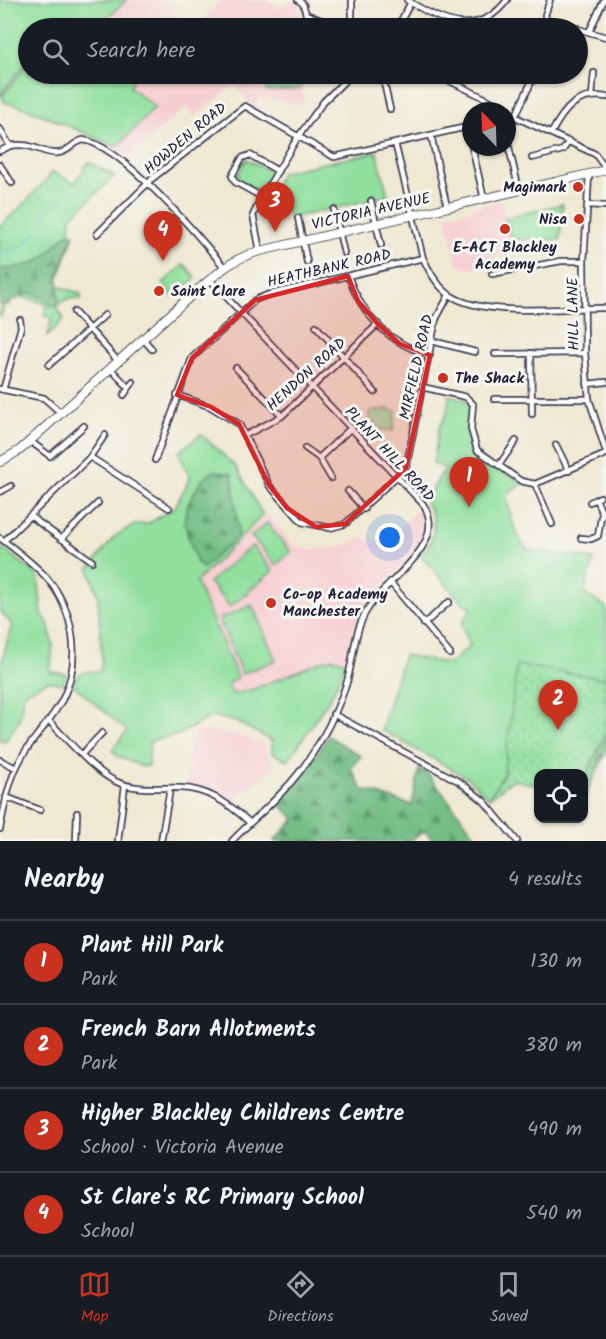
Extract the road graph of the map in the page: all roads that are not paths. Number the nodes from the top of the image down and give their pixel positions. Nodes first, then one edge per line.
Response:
1 (298, 0) edge
2 (352, 0) edge
3 (507, 0) edge
4 (604, 0) edge
5 (410, 1) edge
6 (552, 1) edge
7 (315, 18) edge
8 (352, 18) edge
9 (402, 18) edge
10 (438, 18) edge
11 (485, 18) edge
12 (546, 18) edge
13 (589, 32) joint
14 (606, 37) edge
15 (594, 73) dead end
16 (341, 84) edge
17 (384, 84) edge
18 (456, 84) edge
19 (530, 84) edge
20 (592, 96) junction
21 (606, 98) edge
22 (492, 102) edge
23 (390, 109) dead end
24 (516, 115) joint
25 (462, 128) edge
26 (0, 129) edge
27 (552, 132) junction
28 (431, 135) junction
29 (298, 137) junction
30 (569, 141) junction
31 (395, 143) junction
32 (10, 146) junction
33 (0, 151) edge
34 (474, 156) edge
35 (511, 156) edge
36 (532, 158) dead end
37 (0, 165) edge
38 (606, 169) edge
39 (278, 171) junction
40 (589, 174) junction
41 (12, 183) dead end
42 (148, 183) junction
43 (519, 190) junction
44 (262, 197) junction
45 (484, 199) junction
46 (371, 201) dead end
47 (588, 205) junction
48 (606, 206) edge
49 (447, 207) junction
50 (334, 210) dead end
51 (412, 216) junction
52 (298, 218) dead end
53 (376, 224) junction
54 (339, 232) junction
55 (97, 234) dead end
56 (302, 241) junction
57 (381, 245) dead end
58 (260, 251) junction
59 (344, 253) dead end
60 (423, 258) junction
61 (584, 261) junction
62 (307, 262) dead end
63 (224, 267) junction
64 (492, 274) dead end
65 (348, 276) junction
66 (211, 281) junction
67 (449, 295) junction
68 (585, 307) junction
69 (606, 308) edge
70 (74, 312) dead end
71 (241, 313) junction
72 (105, 315) dead end
73 (20, 320) dead end
74 (378, 324) junction
75 (315, 326) dead end
76 (89, 329) junction
77 (143, 339) junction
78 (432, 341) junction
79 (152, 349) dead end
80 (475, 352) dead end
81 (585, 353) junction
82 (495, 354) dead end
83 (531, 354) junction
84 (430, 355) junction
85 (344, 357) junction
86 (119, 362) junction
87 (49, 365) dead end
88 (236, 368) dead end
89 (111, 369) junction
90 (133, 382) dead end
91 (606, 382) edge
92 (587, 384) junction
93 (128, 387) junction
94 (312, 387) junction
95 (422, 387) junction
96 (2, 389) edge
97 (375, 392) dead end
98 (124, 395) dead end
99 (177, 395) junction
100 (494, 399) dead end
101 (589, 399) junction
102 (531, 400) junction
103 (62, 412) junction
104 (531, 414) dead end
105 (282, 416) junction
106 (84, 426) dead end
107 (351, 428) junction
108 (105, 435) dead end
109 (246, 435) junction
110 (30, 441) junction
111 (516, 441) dead end
112 (556, 445) dead end
113 (305, 448) dead end
114 (606, 453) edge
115 (90, 457) junction
116 (319, 458) junction
117 (155, 460) dead end
118 (0, 462) edge
119 (498, 465) junction
120 (569, 471) junction
121 (397, 477) junction
122 (331, 478) dead end
123 (535, 484) junction
124 (11, 486) dead end
125 (348, 491) dead end
126 (0, 492) edge
127 (595, 499) dead end
128 (98, 503) dead end
129 (169, 508) dead end
130 (364, 509) junction
131 (604, 513) edge
132 (30, 516) junction
133 (552, 524) dead end
134 (580, 538) dead end
135 (61, 539) junction
136 (2, 540) edge
137 (92, 561) dead end
138 (390, 582) junction
139 (449, 602) dead end
140 (424, 624) junction
141 (450, 654) dead end
142 (333, 714) junction
143 (49, 721) junction
144 (102, 733) dead end
145 (83, 753) junction
146 (0, 760) edge
147 (16, 768) junction
148 (125, 785) junction
149 (170, 789) junction
150 (6, 797) junction
151 (40, 810) dead end
152 (77, 813) dead end
153 (249, 822) junction
154 (0, 829) edge
155 (76, 841) edge
156 (118, 841) edge
157 (161, 841) edge
158 (232, 841) edge
159 (517, 841) edge

1 - 7 street
2 - 8 street
3 - 11 street
4 - 13 street
5 - 9 street
5 - 10 street
6 - 12 street
13 - 14 street
15 - 20 street
16 - 29 street
17 - 23 street
18 - 22 street
19 - 24 street
20 - 21 street
20 - 27 street
24 - 27 street
25 - 28 street
26 - 32 street
27 - 30 street
28 - 31 street
28 - 49 street
29 - 31 street
29 - 39 street
29 - 42 street, HOWDEN ROAD
30 - 36 street
30 - 38 street
31 - 51 street
32 - 33 street
32 - 42 street
34 - 45 street
35 - 43 street
37 - 41 street
38 - 40 main road, VICTORIA AVENUE
39 - 44 street
39 - 44 street
40 - 43 main road, VICTORIA AVENUE
40 - 47 street, HILL LANE
42 - 55 street, HOWDEN ROAD
42 - 63 street
43 - 45 main road, VICTORIA AVENUE
44 - 58 street
45 - 49 main road, VICTORIA AVENUE
46 - 53 street
47 - 48 street
47 - 61 street, HILL LANE
49 - 51 main road, VICTORIA AVENUE
50 - 54 street
51 - 53 main road, VICTORIA AVENUE
51 - 60 street
52 - 56 street
53 - 54 main road, VICTORIA AVENUE
53 - 57 street
54 - 56 main road, VICTORIA AVENUE
54 - 59 street
56 - 58 main road, VICTORIA AVENUE
56 - 62 street
58 - 63 main road, VICTORIA AVENUE
60 - 65 street, HEATHBANK ROAD
60 - 67 street
61 - 64 street
61 - 68 street, HILL LANE
63 - 66 main road, VICTORIA AVENUE
65 - 71 street, HEATHBANK ROAD
65 - 74 street
66 - 71 street, PLANT HILL ROAD
66 - 77 main road, VICTORIA AVENUE
67 - 68 street
67 - 78 street, MIRFIELD ROAD
68 - 69 street
68 - 81 street, HILL LANE
70 - 76 street
71 - 94 street, PLANT HILL ROAD
71 - 99 street, HEATHBANK ROAD
72 - 76 street
73 - 96 street
74 - 84 street
74 - 85 street, HENDON ROAD
75 - 85 street
76 - 86 street
76 - 87 street
77 - 79 street
77 - 86 main road, VICTORIA AVENUE
78 - 80 street
78 - 84 street, MIRFIELD ROAD
81 - 83 street
81 - 92 street, HILL LANE
82 - 83 street
83 - 102 street
84 - 95 street, MIRFIELD ROAD
85 - 94 street, HENDON ROAD
85 - 97 street
86 - 89 main road, VICTORIA AVENUE
88 - 105 street
89 - 93 street
89 - 103 main road, VICTORIA AVENUE
90 - 93 street
91 - 92 street
92 - 101 street, HILL LANE
93 - 98 street
94 - 105 street, HENDON ROAD
94 - 107 street, PLANT HILL ROAD
95 - 119 street
95 - 121 street, MIRFIELD ROAD
96 - 103 street
99 - 109 street
99 - 117 street, HEATHBANK ROAD
100 - 102 street
101 - 102 street
101 - 114 street, HILL LANE
102 - 104 street
103 - 110 main road, VICTORIA AVENUE
105 - 109 street, HENDON ROAD
106 - 110 street
107 - 116 street
107 - 121 street, PLANT HILL ROAD
108 - 115 street
109 - 130 street
110 - 118 main road, VICTORIA AVENUE
111 - 119 street
112 - 120 street
113 - 116 street
114 - 120 street
115 - 129 street
115 - 132 street
116 - 122 street
119 - 123 street
120 - 123 street
121 - 130 street
121 - 138 street, PLANT HILL ROAD
123 - 133 street
124 - 126 street
125 - 130 street
127 - 131 street
128 - 135 street
131 - 134 street
132 - 135 street
132 - 136 street
135 - 137 street
136 - 143 street
138 - 140 street
138 - 142 street, PLANT HILL ROAD
139 - 140 street
140 - 141 street
142 - 153 street, PLANT HILL ROAD
142 - 159 street
143 - 145 street
143 - 147 street
144 - 145 street
145 - 148 street
146 - 147 street
147 - 150 street
148 - 149 street
148 - 156 street
149 - 153 street
149 - 157 street
150 - 151 street
150 - 154 street
152 - 155 street
153 - 158 street, PLANT HILL ROAD

